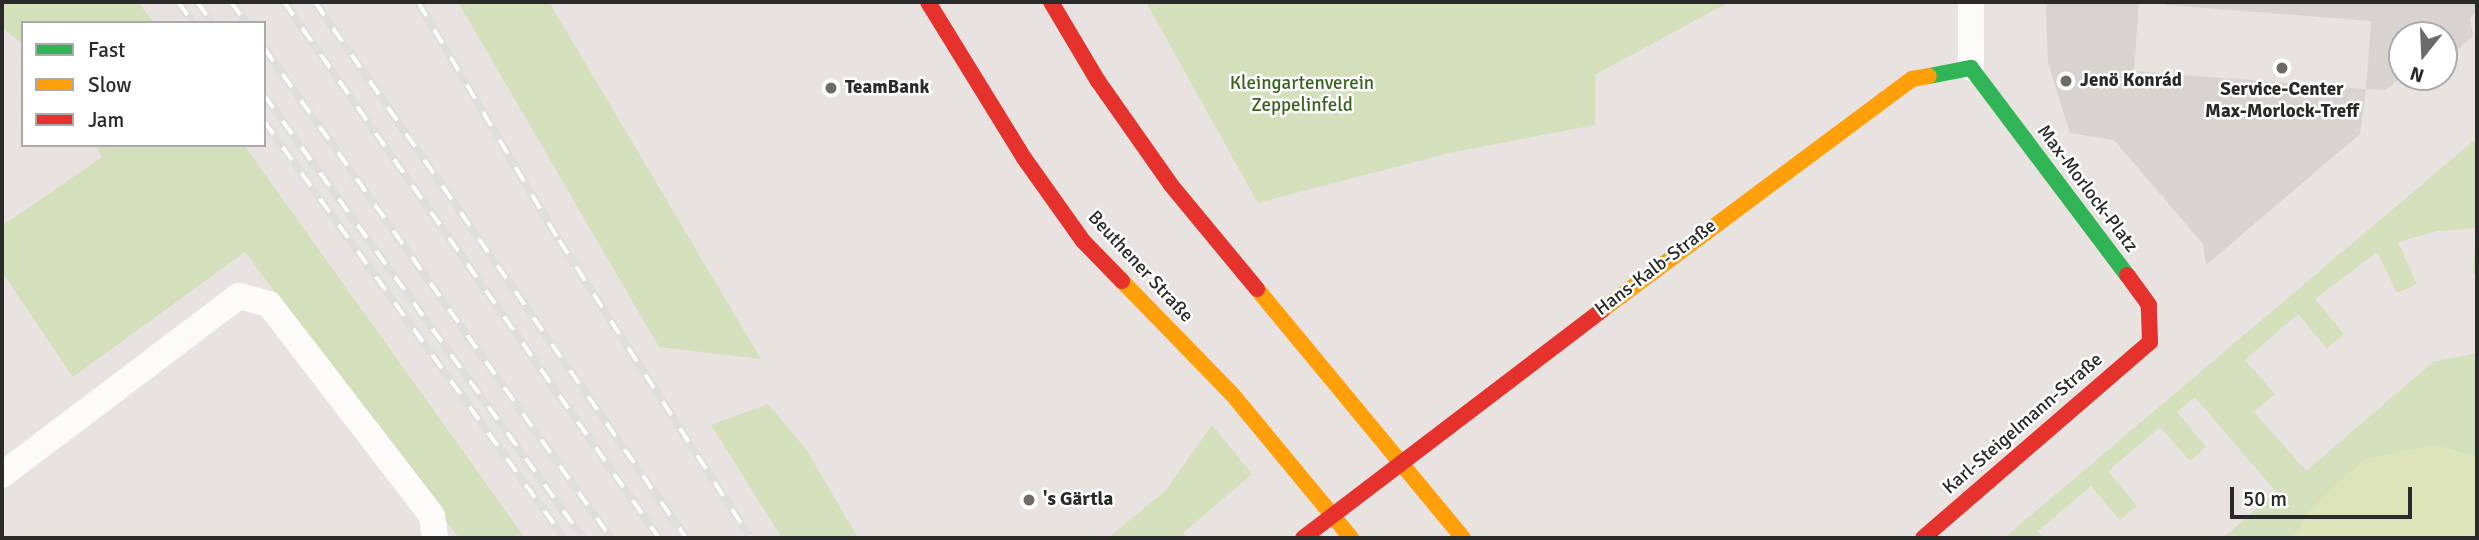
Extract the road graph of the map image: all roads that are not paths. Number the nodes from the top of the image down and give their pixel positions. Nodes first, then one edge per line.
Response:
1 (928, 2) edge
2 (1051, 2) edge
3 (1971, 2) edge
4 (1971, 68) junction
5 (2150, 342) joint
6 (2, 475) edge
7 (435, 538) edge
8 (1303, 538) edge
9 (1351, 538) edge
10 (1463, 538) edge
11 (1923, 538) edge

1 - 9 street, Beuthener Straße
2 - 10 street
3 - 4 street
4 - 5 street, Max-Morlock-Platz
4 - 8 street, Hans-Kalb-Straße
5 - 11 street, Karl-Steigelmann-Straße
6 - 7 street

